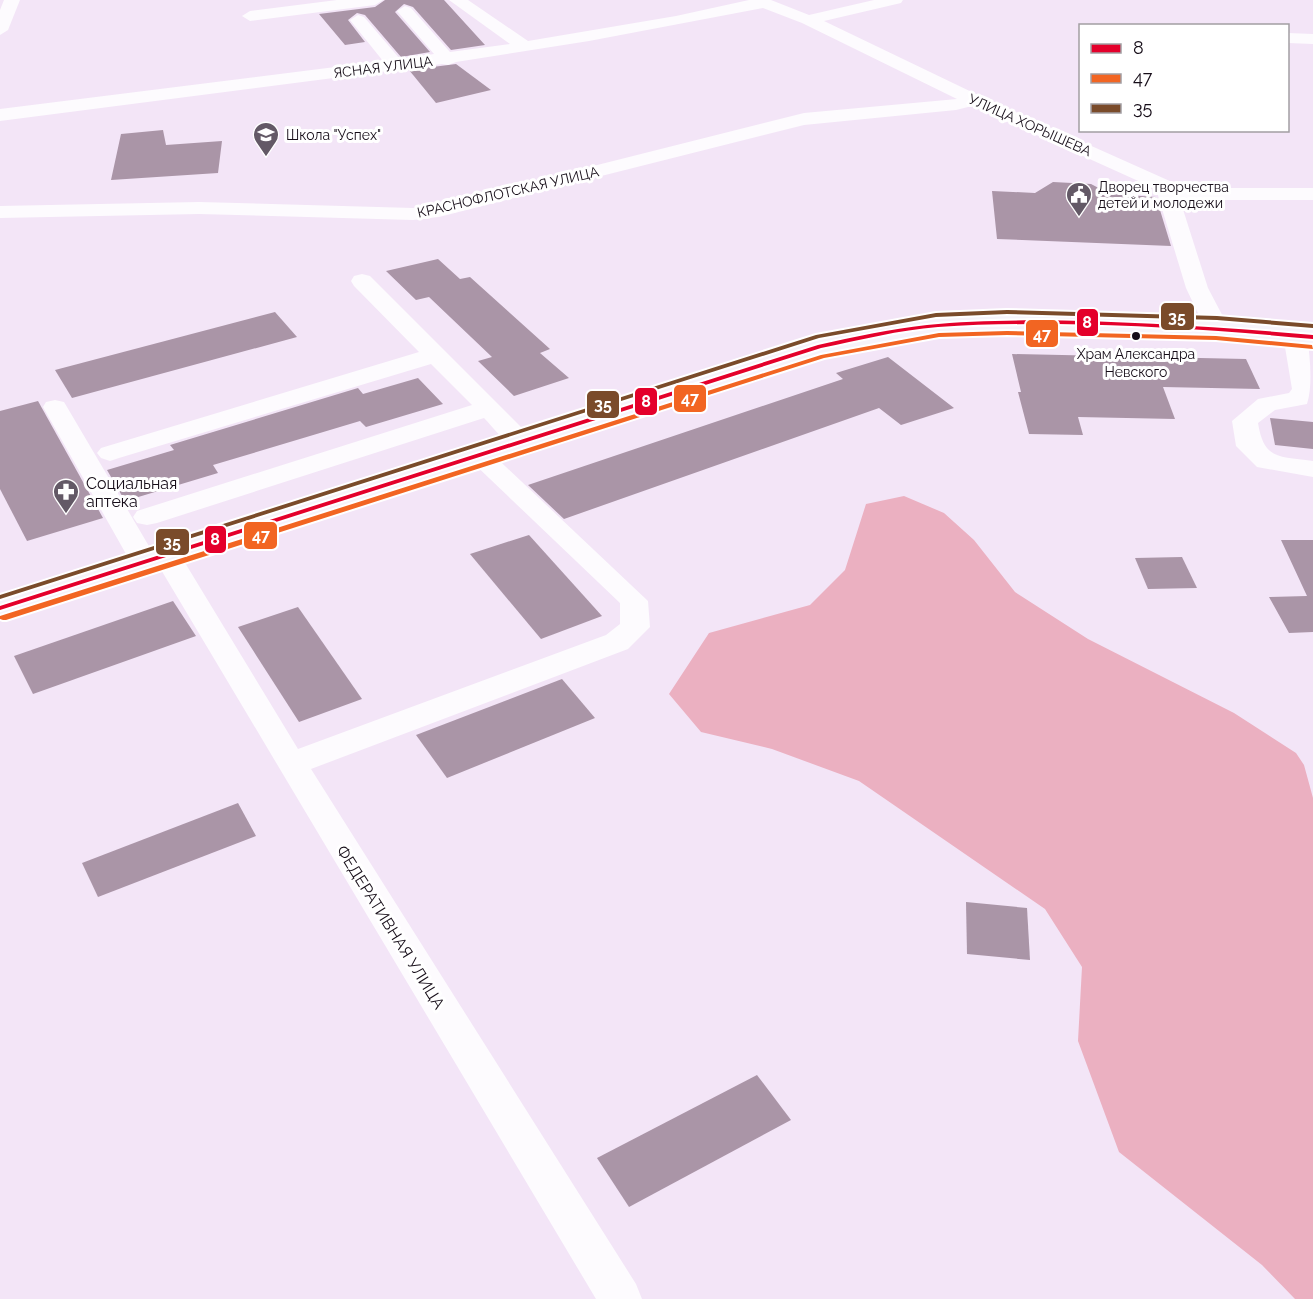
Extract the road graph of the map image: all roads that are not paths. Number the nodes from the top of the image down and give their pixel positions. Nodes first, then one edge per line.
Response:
1 (12, 0) edge
2 (375, 0) edge
3 (895, 0) edge
4 (460, 2) edge
5 (760, 2) edge
6 (668, 5) dead end
7 (405, 11) dead end
8 (250, 16) dead end
9 (704, 16) junction
10 (358, 20) dead end
11 (808, 20) junction
12 (0, 30) edge
13 (1289, 38) edge
14 (1313, 39) edge
15 (526, 47) junction
16 (448, 60) junction
17 (397, 66) junction
18 (974, 100) junction
19 (0, 116) edge
20 (1170, 194) junction
21 (1313, 194) edge
22 (0, 212) edge
23 (362, 281) dead end
24 (1217, 328) junction
25 (1304, 336) edge
26 (435, 355) junction
27 (56, 407) dead end
28 (489, 408) junction
29 (520, 440) junction
30 (110, 453) dead end
31 (477, 453) junction
32 (1313, 469) edge
33 (147, 517) dead end
34 (155, 558) junction
35 (0, 608) edge
36 (291, 764) junction
37 (620, 1299) edge

1 - 12 street
2 - 8 street
3 - 11 street
4 - 15 street
5 - 9 street, ЯСНАЯ УЛИЦА
5 - 11 street, УЛИЦА ХОРЫШЕВА
6 - 9 street
7 - 16 street
9 - 15 street, ЯСНАЯ УЛИЦА
10 - 17 street
11 - 18 street, УЛИЦА ХОРЫШЕВА
13 - 14 street
15 - 16 street, ЯСНАЯ УЛИЦА
16 - 17 street, ЯСНАЯ УЛИЦА
17 - 19 street, ЯСНАЯ УЛИЦА
18 - 20 street, УЛИЦА ХОРЫШЕВА
18 - 22 street, КРАСНОФЛОТСКАЯ УЛИЦА
20 - 21 street
20 - 24 street
23 - 26 street
24 - 25 main road
24 - 29 main road
25 - 32 street
26 - 28 street
26 - 30 street
27 - 34 street, ФЕДЕРАТИВНАЯ УЛИЦА
28 - 29 street
28 - 33 street
29 - 31 main road
31 - 34 main road
31 - 36 street
34 - 35 main road
34 - 36 street, ФЕДЕРАТИВНАЯ УЛИЦА
36 - 37 street, ФЕДЕРАТИВНАЯ УЛИЦА

